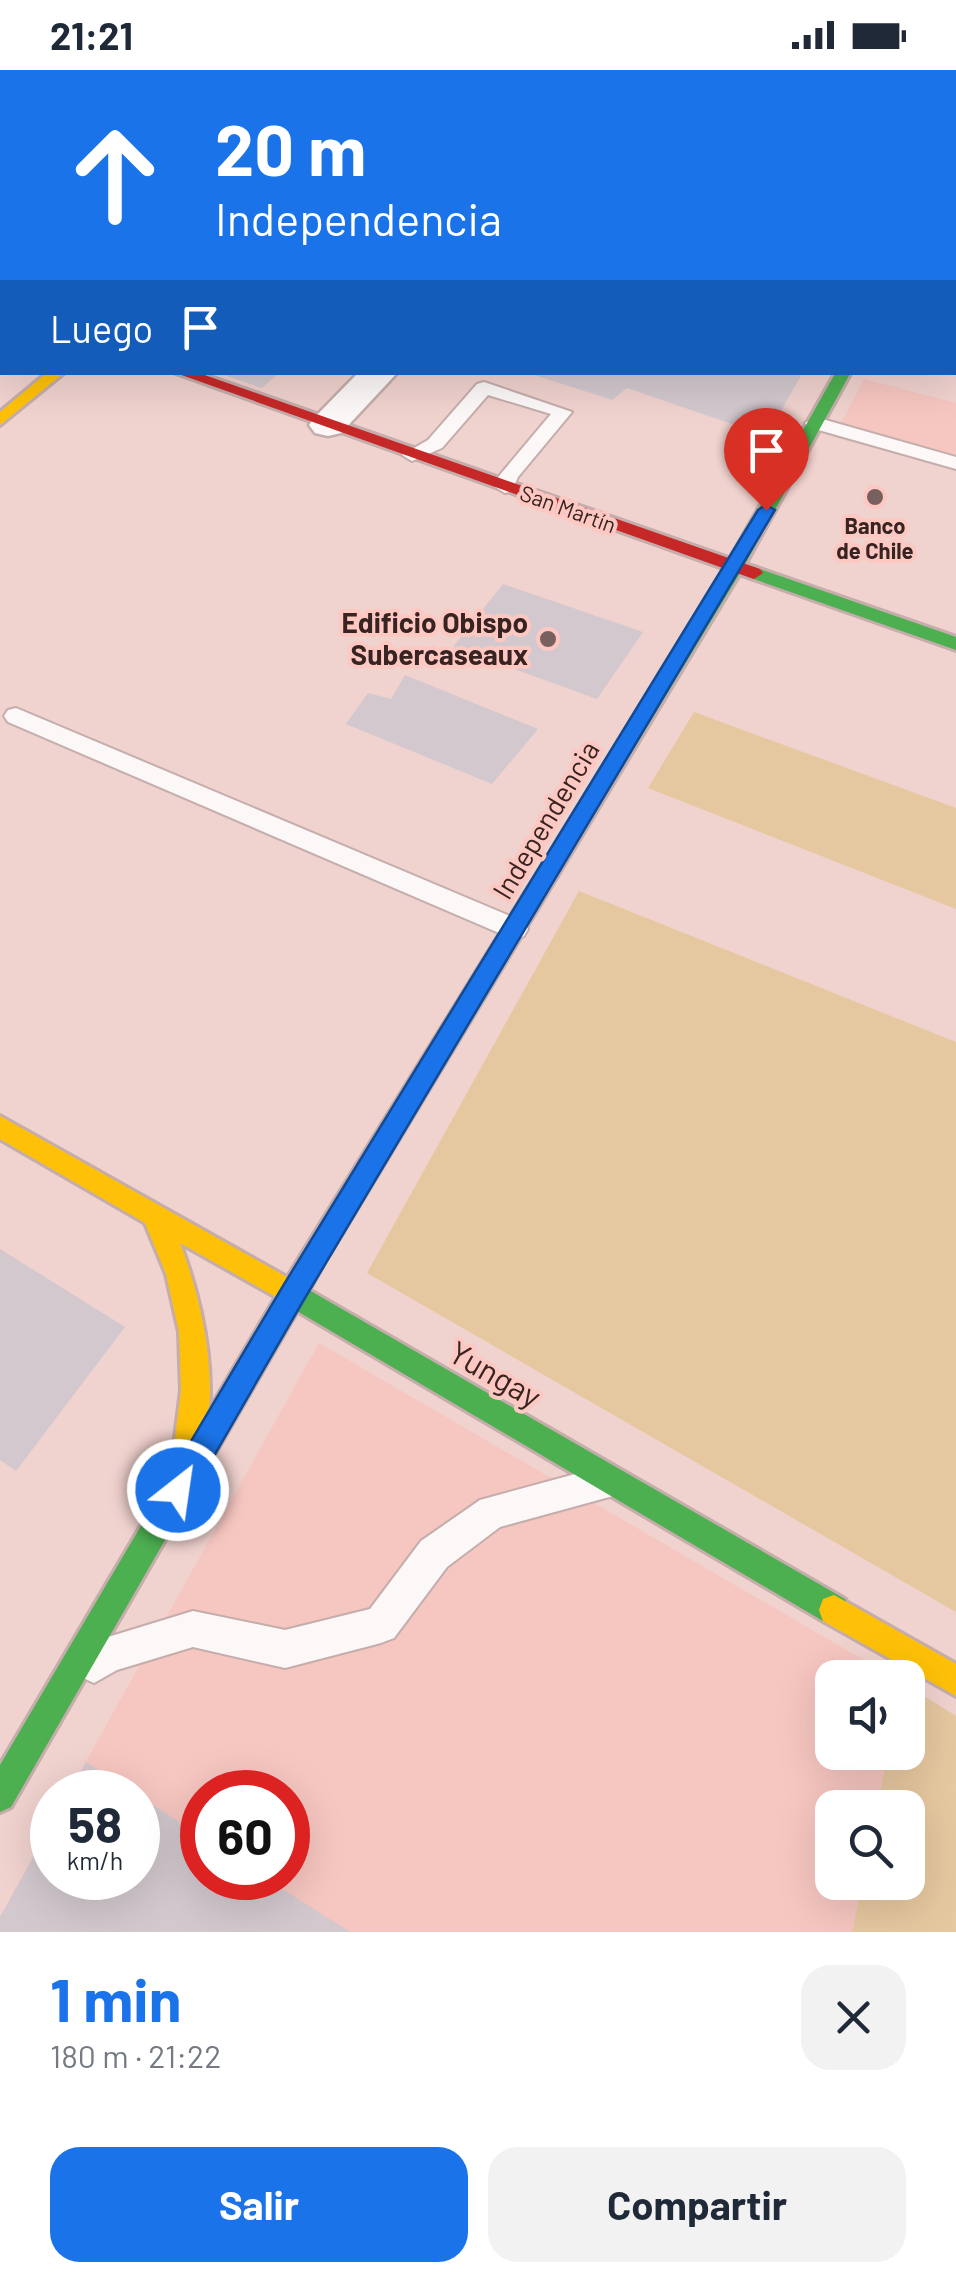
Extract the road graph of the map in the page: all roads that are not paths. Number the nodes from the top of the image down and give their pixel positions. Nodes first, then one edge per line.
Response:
1 (54, 375) edge
2 (188, 375) edge
3 (377, 375) edge
4 (842, 375) edge
5 (0, 420) edge
6 (815, 423) junction
7 (328, 425) junction
8 (412, 455) junction
9 (956, 463) edge
10 (505, 486) junction
11 (734, 568) junction
12 (956, 644) edge
13 (16, 716) dead end
14 (515, 929) junction
15 (0, 1127) edge
16 (154, 1216) junction
17 (292, 1294) junction
18 (613, 1481) junction
19 (178, 1490) junction
20 (956, 1681) edge
21 (64, 1685) junction
22 (0, 1796) edge

1 - 5 main road
2 - 7 main road, San Martín
3 - 7 street
4 - 6 main road, Independencia
6 - 9 lane
6 - 11 main road, Independencia
7 - 8 main road, San Martín
8 - 10 main road, San Martín
8 - 10 lane
10 - 11 main road, San Martín
11 - 12 main road, San Martín
11 - 14 main road, Independencia
13 - 14 lane
14 - 17 main road, Independencia
15 - 16 main road, Yungay
16 - 17 main road, Yungay
16 - 19 main road
17 - 18 main road, Yungay
17 - 19 main road, Independencia
18 - 20 main road, Yungay
18 - 21 lane
19 - 21 main road, Independencia
21 - 22 main road, Independencia

